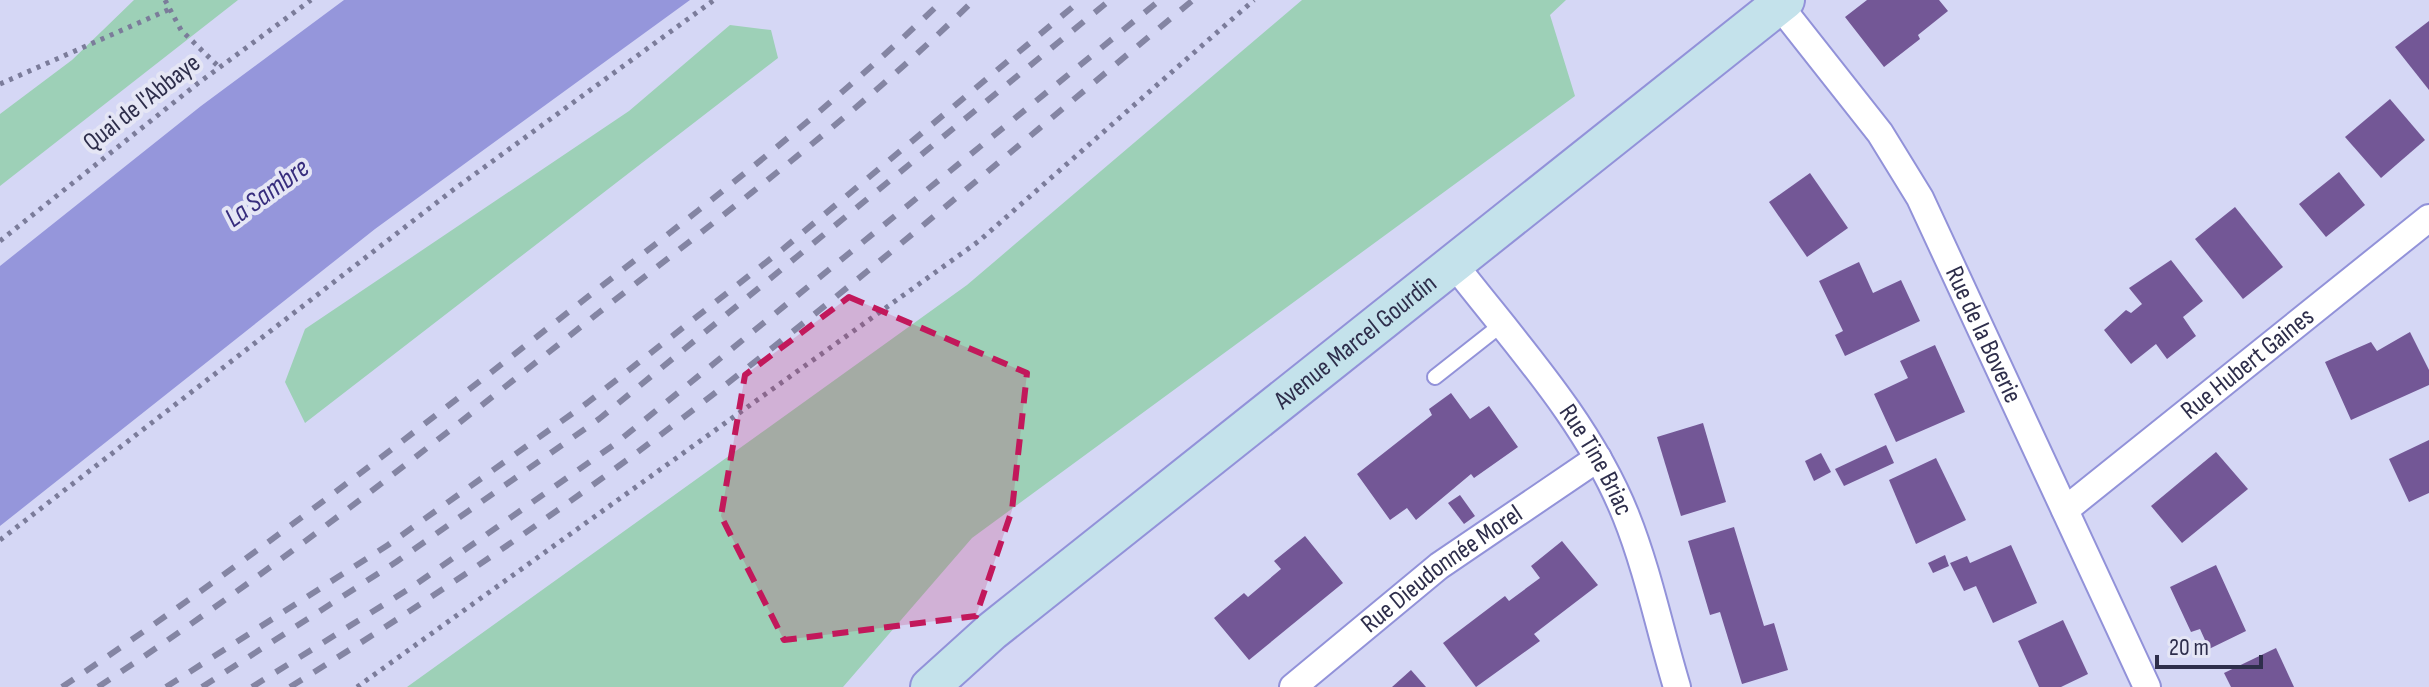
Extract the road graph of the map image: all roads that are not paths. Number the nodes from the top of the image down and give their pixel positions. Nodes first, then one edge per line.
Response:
1 (1782, 2) edge
2 (2426, 228) edge
3 (1453, 263) junction
4 (1501, 325) junction
5 (1435, 377) dead end
6 (1598, 458) junction
7 (2065, 510) junction
8 (930, 687) edge
9 (1293, 687) edge
10 (1677, 687) edge
11 (2147, 687) edge

1 - 3 street, Avenue Marcel Gourdin
1 - 7 street, Rue de la Boverie
2 - 7 street, Rue Hubert Gaines
3 - 4 street, Rue Tine Briac
3 - 8 street, Avenue Marcel Gourdin
4 - 5 lane
4 - 6 street, Rue Tine Briac
6 - 9 street, Rue Dieudonnée Morel
6 - 10 street, Rue Tine Briac
7 - 11 street, Rue de la Boverie

